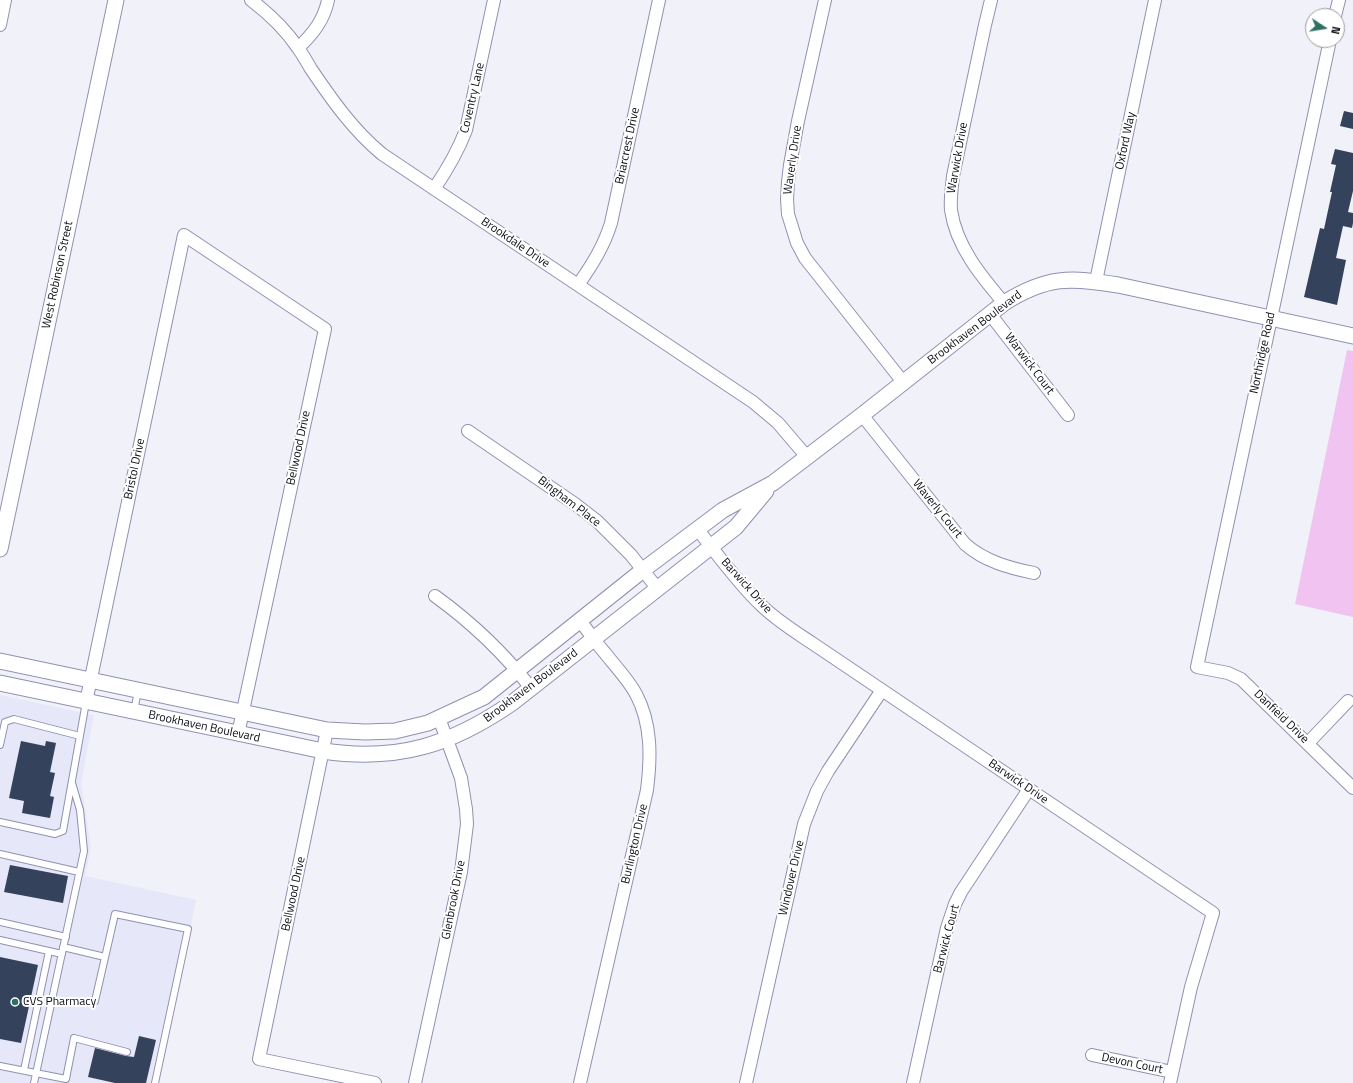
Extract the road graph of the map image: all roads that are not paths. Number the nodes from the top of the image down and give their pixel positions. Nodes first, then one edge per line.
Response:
1 (5, 0) edge
2 (116, 0) edge
3 (251, 0) edge
4 (328, 0) edge
5 (494, 0) edge
6 (659, 0) edge
7 (825, 0) edge
8 (991, 0) edge
9 (1155, 0) edge
10 (0, 25) edge
11 (298, 48) junction
12 (1328, 48) edge
13 (434, 189) junction
14 (184, 235) joint
15 (1096, 281) junction
16 (578, 285) junction
17 (1004, 303) junction
18 (990, 314) junction
19 (1271, 319) junction
20 (1353, 336) edge
21 (902, 382) junction
22 (862, 415) junction
23 (1068, 415) dead end
24 (468, 431) dead end
25 (807, 457) junction
26 (773, 483) junction
27 (698, 530) junction
28 (711, 546) junction
29 (0, 549) edge
30 (643, 570) junction
31 (1034, 573) dead end
32 (657, 588) junction
33 (435, 596) dead end
34 (580, 621) junction
35 (594, 638) junction
36 (0, 661) edge
37 (1197, 666) joint
38 (517, 670) junction
39 (91, 680) junction
40 (0, 683) edge
41 (531, 688) junction
42 (882, 690) junction
43 (138, 691) junction
44 (1348, 701) dead end
45 (86, 702) junction
46 (134, 712) junction
47 (242, 713) junction
48 (439, 718) junction
49 (327, 730) junction
50 (238, 734) junction
51 (80, 736) junction
52 (447, 739) junction
53 (1308, 743) junction
54 (0, 745) edge
55 (324, 751) junction
56 (72, 783) junction
57 (1353, 788) edge
58 (1029, 789) junction
59 (0, 822) edge
60 (0, 854) edge
61 (80, 872) junction
62 (0, 922) edge
63 (66, 937) junction
64 (0, 940) edge
65 (63, 947) junction
66 (49, 951) junction
67 (62, 954) junction
68 (105, 957) junction
69 (95, 1001) dead end
70 (127, 1052) dead end
71 (1092, 1055) dead end
72 (0, 1066) edge
73 (24, 1070) junction
74 (36, 1073) junction
75 (1171, 1078) edge
76 (66, 1081) edge
77 (34, 1083) edge
78 (155, 1083) edge
79 (375, 1083) edge
80 (415, 1083) edge
81 (580, 1083) edge
82 (746, 1083) edge
83 (913, 1083) edge

1 - 10 street
2 - 29 street, West Robinson Street
3 - 11 street, Brookdale Drive
4 - 11 street
5 - 13 street, Coventry Lane
6 - 16 street, Briarcrest Drive
7 - 21 street, Waverly Drive
8 - 17 street, Warwick Drive
9 - 15 street, Oxford Way
11 - 13 street, Brookdale Drive
12 - 19 street, Northridge Road
13 - 16 street, Brookdale Drive
14 - 39 street, Bristol Drive
14 - 47 street, Bellwood Drive
15 - 17 street, Brookhaven Boulevard
15 - 19 street, Brookhaven Boulevard
16 - 25 street, Brookdale Drive
17 - 18 street, Brookhaven Boulevard
18 - 21 street, Brookhaven Boulevard
18 - 23 street, Warwick Court
19 - 20 street, Brookhaven Boulevard
19 - 37 street, Northridge Road
21 - 22 street, Brookhaven Boulevard
22 - 25 street, Brookhaven Boulevard
22 - 31 street, Waverly Court
24 - 30 street, Bingham Place
25 - 26 street, Brookhaven Boulevard
26 - 27 street, Brookhaven Boulevard
26 - 28 street, Brookhaven Boulevard
27 - 28 street, Barwick Drive
27 - 30 street, Brookhaven Boulevard
28 - 32 street, Brookhaven Boulevard
28 - 42 street, Barwick Drive
30 - 32 street, Bingham Place
30 - 34 street, Brookhaven Boulevard
32 - 35 street, Brookhaven Boulevard
33 - 38 street
34 - 35 street, Burlington Drive
34 - 38 street, Brookhaven Boulevard
35 - 41 street, Brookhaven Boulevard
35 - 81 street, Burlington Drive
36 - 39 street, Brookhaven Boulevard
37 - 53 street, Danfield Drive
38 - 41 street
38 - 48 street, Brookhaven Boulevard
39 - 43 street, Brookhaven Boulevard
39 - 45 street, Bristol Drive
40 - 45 street, Brookhaven Boulevard
41 - 52 street, Brookhaven Boulevard
42 - 58 street, Barwick Drive
42 - 82 street, Windover Drive
43 - 46 lane
43 - 47 street, Brookhaven Boulevard
44 - 53 street
45 - 46 street, Brookhaven Boulevard
45 - 51 lane
46 - 50 street, Brookhaven Boulevard
47 - 49 street, Brookhaven Boulevard
47 - 50 street, Bellwood Drive
48 - 49 street, Brookhaven Boulevard
48 - 52 street, Glenbrook Drive
49 - 55 street, Bellwood Drive
50 - 55 street, Brookhaven Boulevard
51 - 54 lane
51 - 56 lane
52 - 55 street, Brookhaven Boulevard
52 - 80 street, Glenbrook Drive
53 - 57 street, Danfield Drive
55 - 79 street, Bellwood Drive
56 - 59 lane
56 - 61 lane
58 - 75 street, Barwick Drive
58 - 83 street, Barwick Court
60 - 61 lane
61 - 63 lane
62 - 63 lane
63 - 65 lane
64 - 66 lane
65 - 67 lane
65 - 68 lane
66 - 67 lane
66 - 73 lane
67 - 74 lane
68 - 69 lane
68 - 78 lane
70 - 76 lane
71 - 75 street, Devon Court
72 - 73 lane
73 - 74 lane
74 - 76 lane
74 - 77 lane

